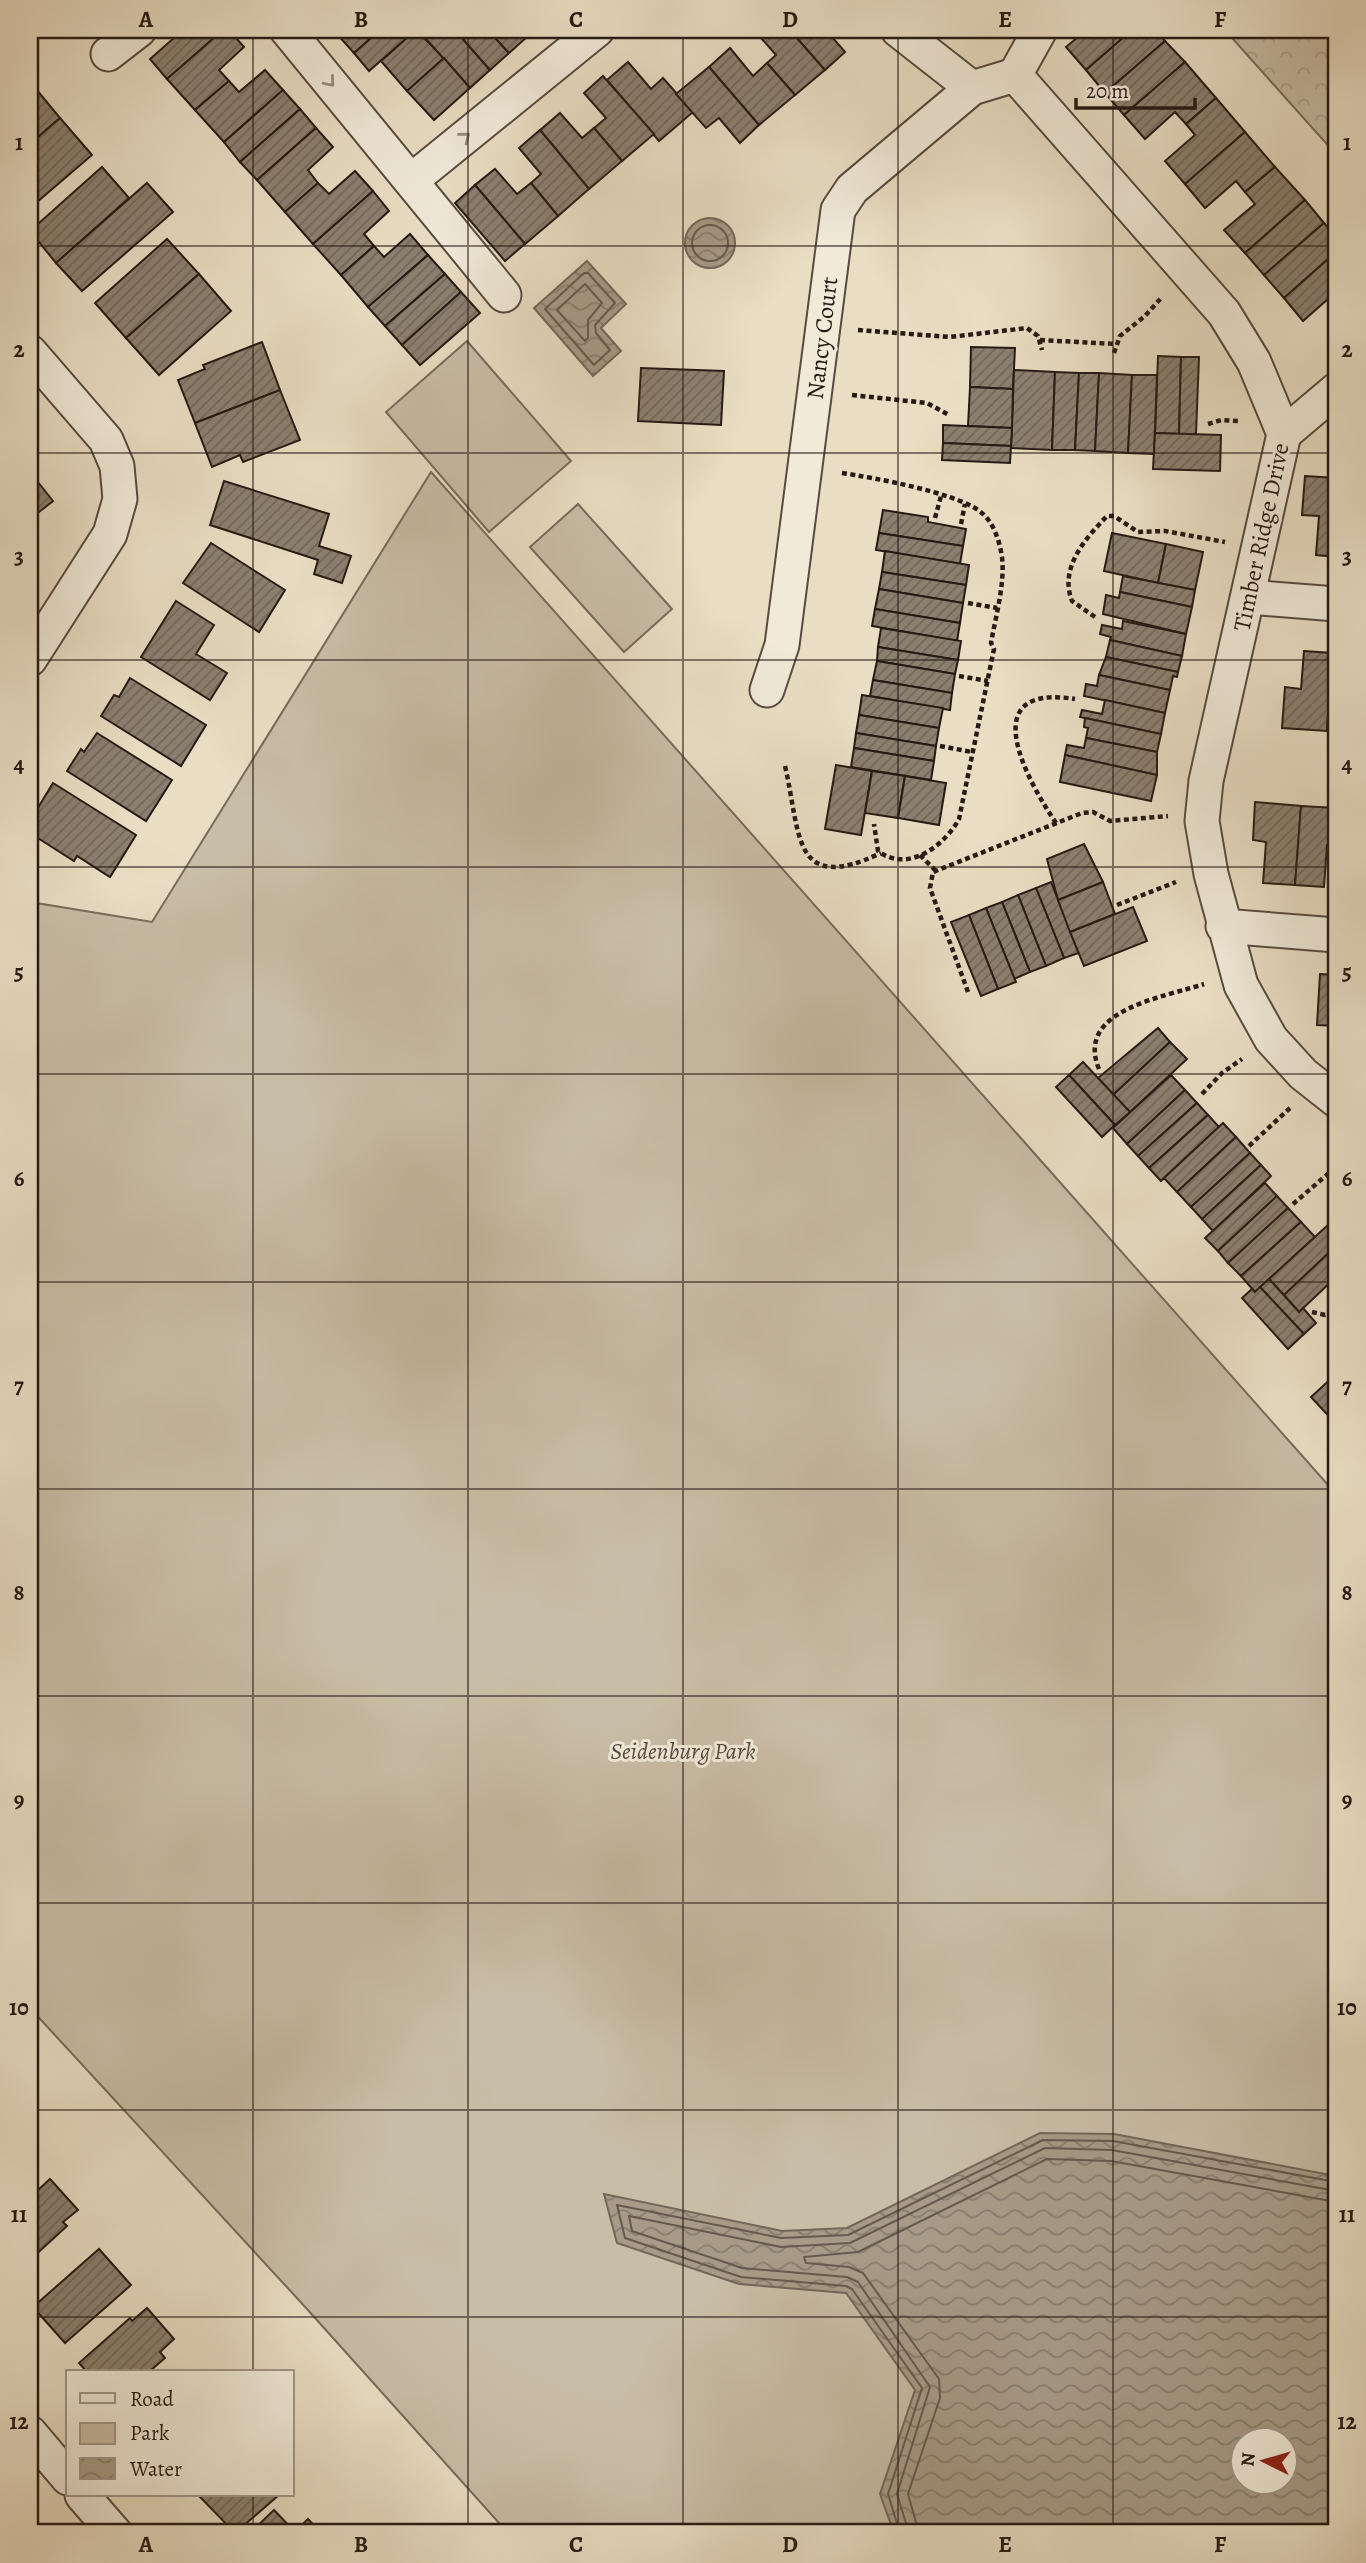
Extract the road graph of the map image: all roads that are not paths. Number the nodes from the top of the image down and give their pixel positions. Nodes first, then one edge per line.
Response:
1 (139, 30) edge
2 (287, 30) edge
3 (597, 30) edge
4 (898, 30) edge
5 (1040, 30) edge
6 (108, 54) dead end
7 (1015, 75) junction
8 (972, 88) junction
9 (412, 180) junction
10 (503, 295) dead end
11 (30, 352) edge
12 (1336, 390) edge
13 (1284, 435) junction
14 (1249, 597) junction
15 (1336, 604) edge
16 (30, 659) edge
17 (767, 690) dead end
18 (1223, 926) junction
19 (1336, 935) edge
20 (1336, 1100) edge
21 (34, 2445) edge
22 (66, 2476) edge
23 (83, 2496) edge
24 (115, 2533) edge

1 - 6 street
2 -> 9 street
9 -> 3 street
4 - 8 street
5 - 7 street
7 - 8 street, Nancy Court
7 - 13 street, Timber Ridge Drive
8 - 17 street, Nancy Court
9 - 10 street
11 - 16 street
12 - 13 street
13 - 14 street, Timber Ridge Drive
14 - 15 street
14 - 18 street, Timber Ridge Drive
18 - 19 street
18 - 20 street, Timber Ridge Drive
21 - 22 street
23 - 24 street

